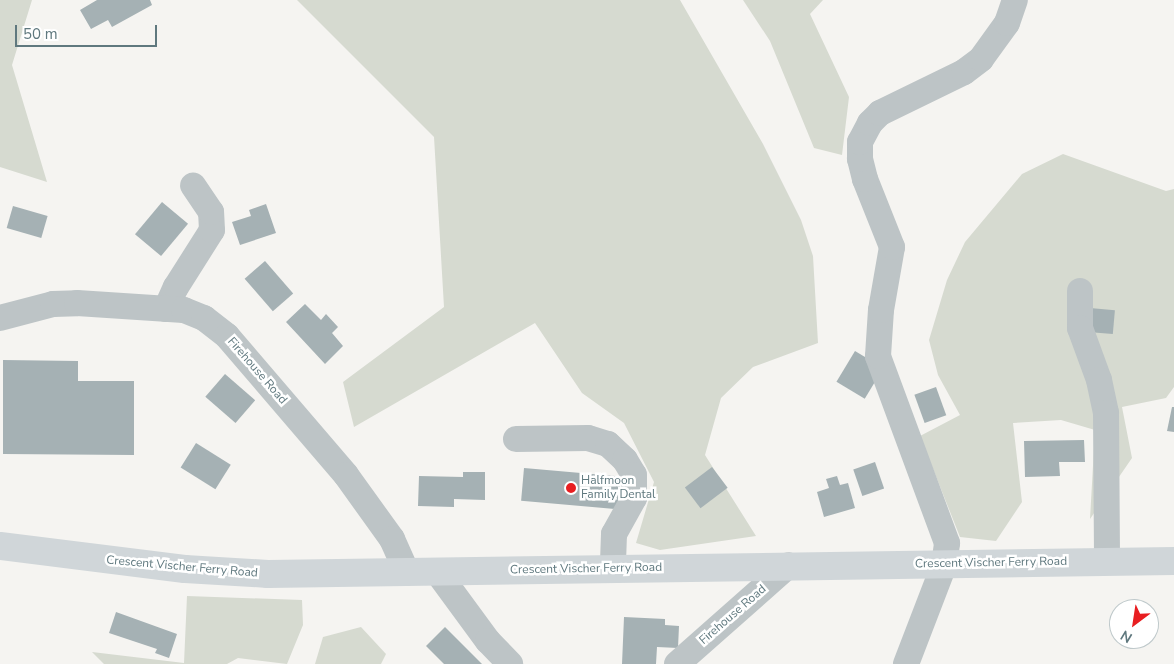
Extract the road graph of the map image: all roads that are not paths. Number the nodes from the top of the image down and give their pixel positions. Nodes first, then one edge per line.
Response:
1 (1015, 0) edge
2 (193, 185) dead end
3 (1080, 291) dead end
4 (166, 309) junction
5 (0, 318) edge
6 (516, 439) dead end
7 (0, 546) edge
8 (1174, 561) edge
9 (1107, 562) junction
10 (789, 565) junction
11 (944, 565) junction
12 (613, 568) junction
13 (407, 573) junction
14 (438, 573) junction
15 (510, 664) edge
16 (677, 664) edge
17 (906, 664) edge

1 - 11 street
2 - 4 street
3 - 9 street
4 - 5 street, Firehouse Road
4 - 13 street, Firehouse Road
6 - 12 street
7 - 13 main road, Crescent Vischer Ferry Road
8 - 9 main road, Crescent Vischer Ferry Road
9 - 11 main road, Crescent Vischer Ferry Road
10 - 11 main road, Crescent Vischer Ferry Road
10 - 12 main road, Crescent Vischer Ferry Road
10 - 16 street, Firehouse Road
11 - 17 street
12 - 14 main road, Crescent Vischer Ferry Road
13 - 14 main road, Crescent Vischer Ferry Road
14 - 15 street

